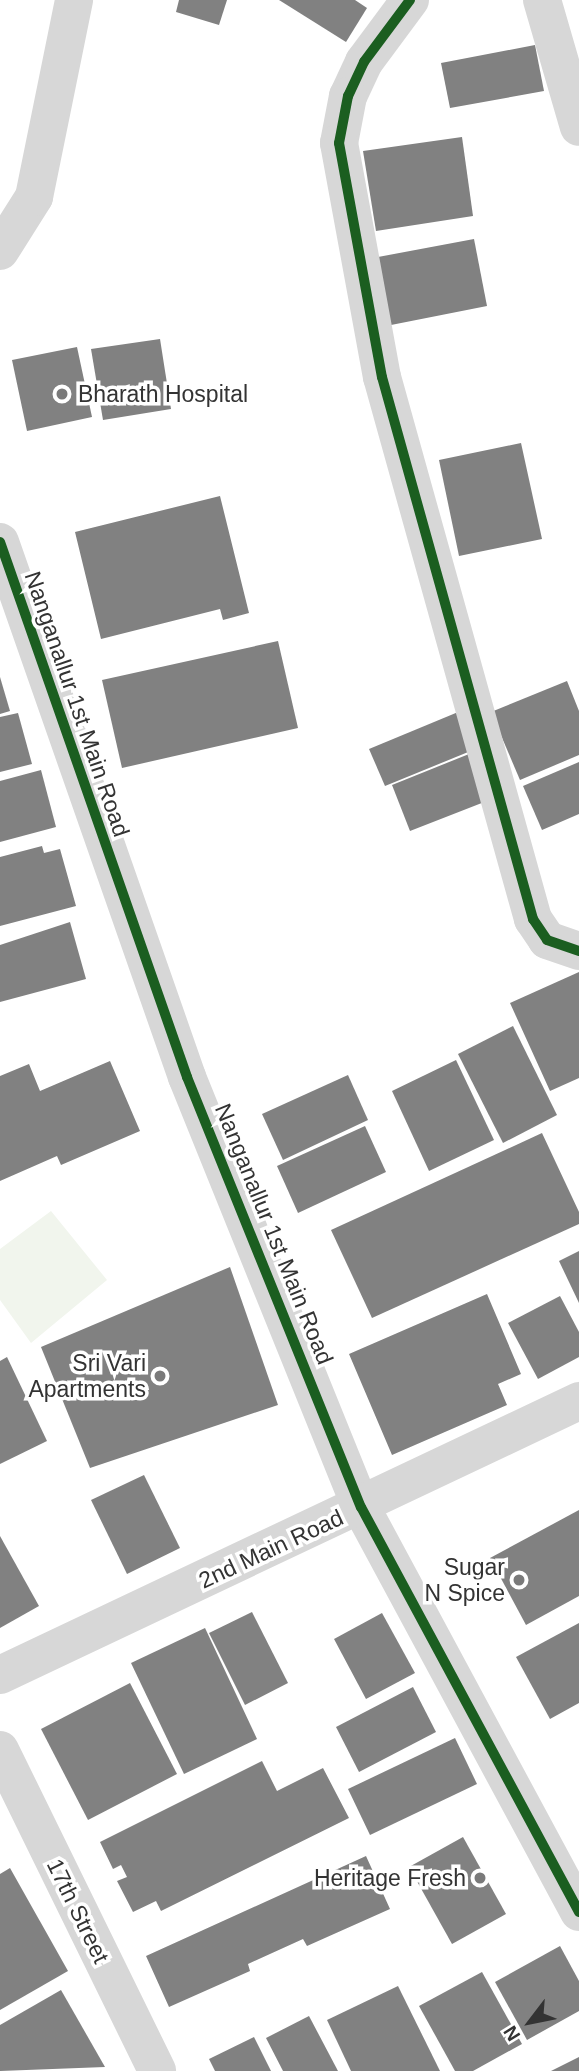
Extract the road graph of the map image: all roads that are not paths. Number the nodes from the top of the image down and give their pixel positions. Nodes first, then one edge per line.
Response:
1 (74, 0) edge
2 (410, 0) edge
3 (542, 0) edge
4 (579, 127) edge
5 (0, 251) edge
6 (0, 542) edge
7 (579, 951) edge
8 (579, 1401) edge
9 (361, 1507) junction
10 (0, 1675) edge
11 (0, 1750) edge
12 (579, 1912) edge
13 (157, 2071) edge

1 - 5 street
2 - 7 street
3 - 4 street
6 - 9 street, Nanganallur 1st Main Road
8 - 9 street, 2nd Main Road
9 - 10 street, 2nd Main Road
9 - 12 street, Nanganallur 1st Main Road
11 - 13 street, 17th Street

